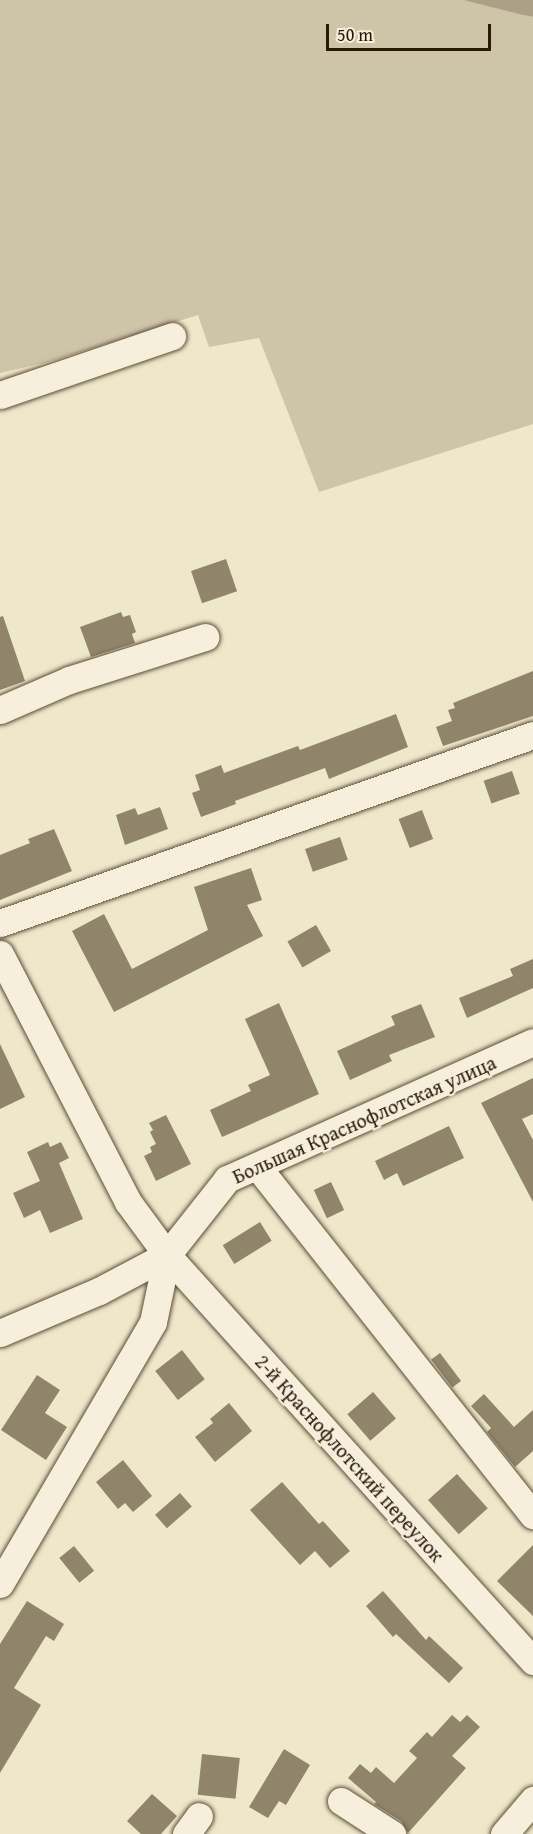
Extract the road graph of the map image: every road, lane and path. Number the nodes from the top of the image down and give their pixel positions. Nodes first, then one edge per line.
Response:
1 (172, 336) dead end
2 (0, 394) edge
3 (205, 637) dead end
4 (0, 710) edge
5 (533, 735) edge
6 (0, 923) edge
7 (0, 954) edge
8 (7, 987) edge
9 (533, 1042) edge
10 (257, 1166) junction
11 (167, 1255) junction
12 (0, 1333) edge
13 (533, 1515) edge
14 (0, 1584) edge
15 (533, 1661) edge
16 (533, 1800) edge
17 (341, 1801) dead end
18 (392, 1834) edge
19 (504, 1834) edge

1 - 2 street
3 - 4 street
5 - 6 street
7 - 8 street, 2-й Краснофлотский переулок
8 - 11 street, 2-й Краснофлотский переулок
9 - 10 street, Большая Краснофлотская улица
10 - 11 street, Большая Краснофлотская улица
10 - 13 street
11 - 12 street
11 - 14 street, Большая Краснофлотская улица
11 - 15 street, 2-й Краснофлотский переулок
16 - 19 street
17 - 18 street

